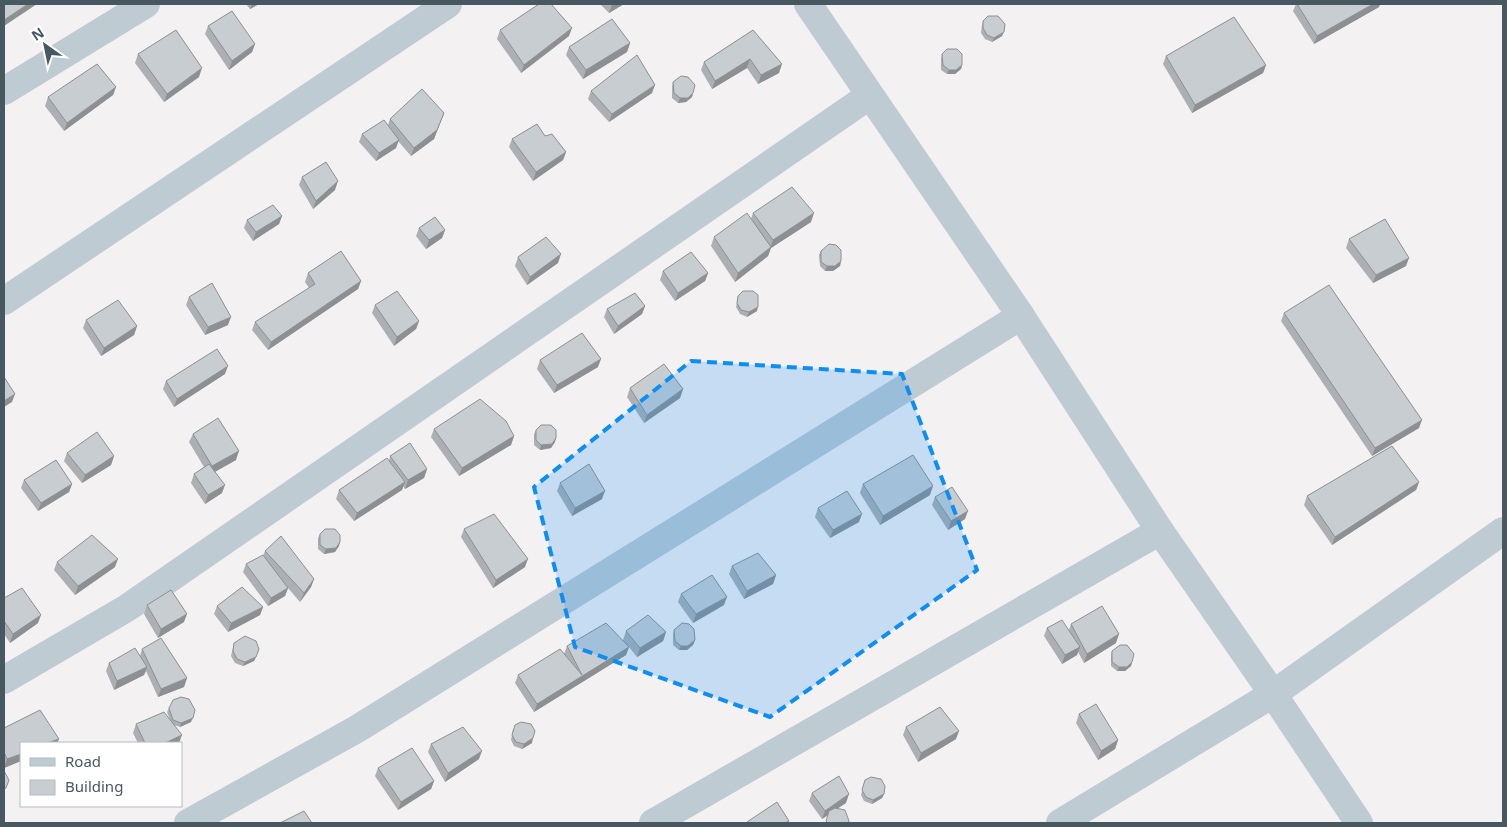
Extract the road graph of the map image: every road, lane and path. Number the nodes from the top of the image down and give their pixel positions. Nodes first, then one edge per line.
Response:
1 (146, 4) edge
2 (448, 4) edge
3 (808, 4) edge
4 (4, 91) edge
5 (869, 96) junction
6 (4, 301) edge
7 (1020, 316) junction
8 (1160, 531) junction
9 (1503, 531) edge
10 (4, 680) edge
11 (1273, 694) junction
12 (188, 823) edge
13 (653, 823) edge
14 (1060, 823) edge
15 (1359, 823) edge

1 - 4 street
2 - 6 street
3 - 5 street
5 - 7 street
5 - 10 street
7 - 8 street
7 - 12 street
8 - 11 street
8 - 13 street
9 - 11 street
11 - 14 street
11 - 15 street

